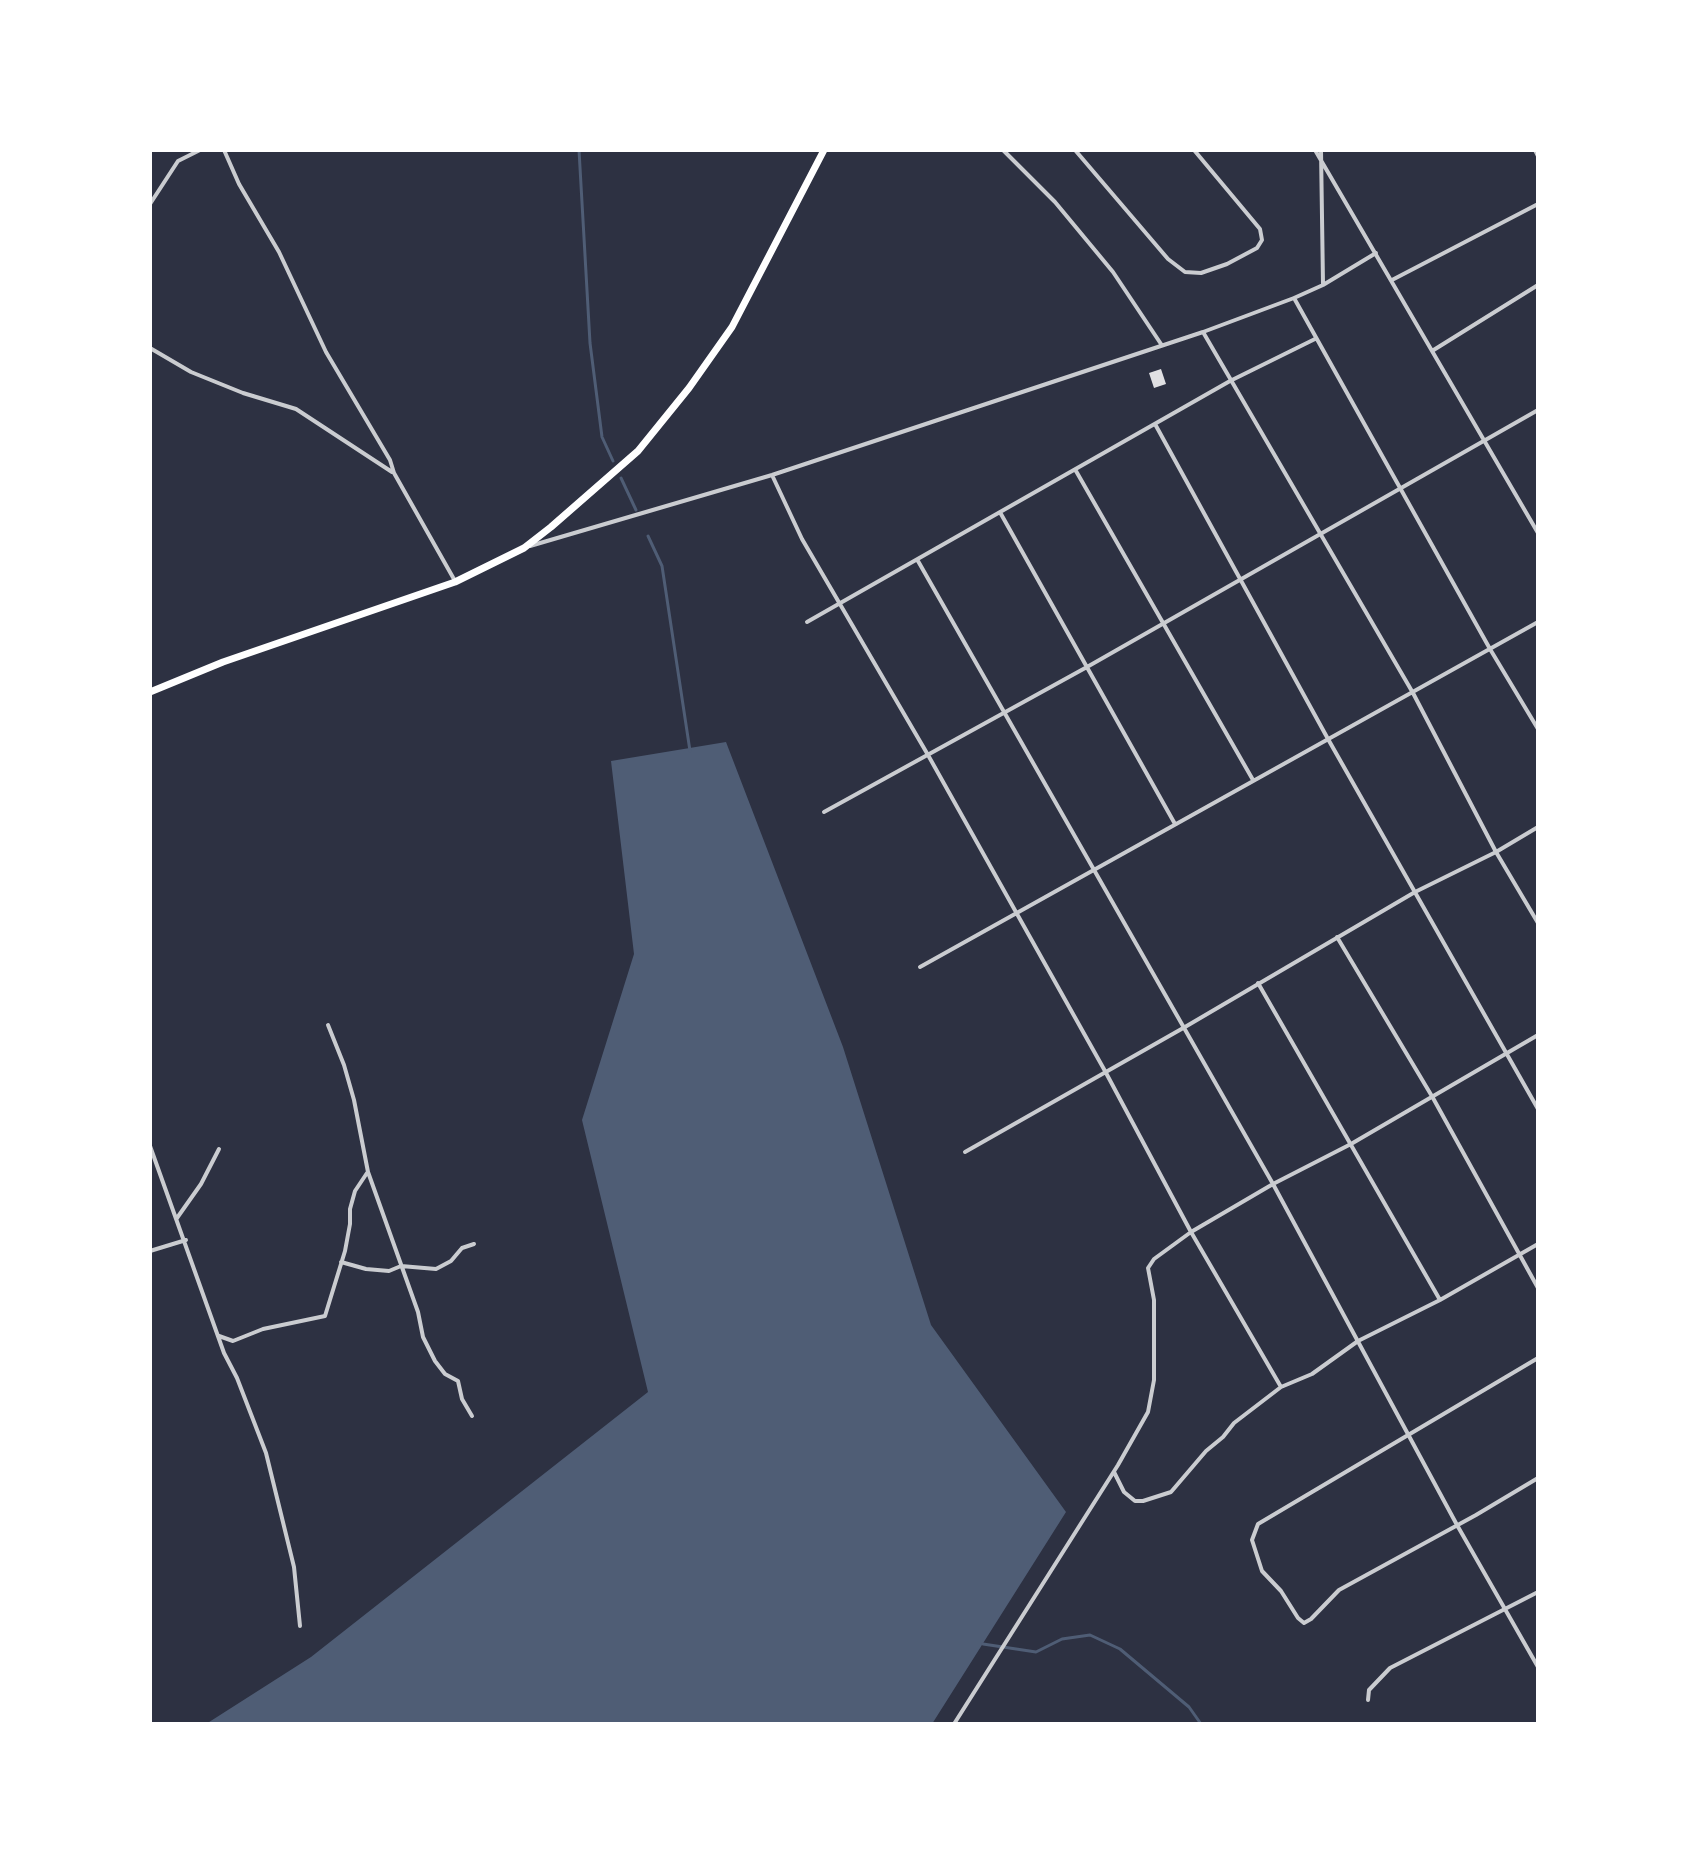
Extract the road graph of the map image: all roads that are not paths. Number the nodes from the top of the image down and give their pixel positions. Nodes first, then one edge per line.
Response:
1 (200, 150) edge
2 (224, 150) edge
3 (824, 150) edge
4 (1003, 150) edge
5 (1075, 150) edge
6 (1194, 150) edge
7 (1318, 150) edge
8 (1535, 150) edge
9 (1538, 156) edge
10 (1320, 158) junction
11 (150, 204) edge
12 (1538, 204) edge
13 (1376, 253) junction
14 (1392, 280) junction
15 (1323, 285) junction
16 (1538, 285) edge
17 (1294, 298) junction
18 (1203, 332) junction
19 (1315, 339) junction
20 (1161, 344) junction
21 (150, 348) edge
22 (1431, 351) junction
23 (1230, 381) junction
24 (1538, 410) edge
25 (1155, 424) junction
26 (1485, 440) junction
27 (1076, 471) junction
28 (394, 473) junction
29 (772, 475) junction
30 (1401, 488) junction
31 (1001, 514) junction
32 (1321, 533) junction
33 (1538, 533) edge
34 (524, 548) junction
35 (918, 561) junction
36 (1241, 579) junction
37 (455, 582) junction
38 (838, 603) junction
39 (807, 622) dead end
40 (1538, 622) edge
41 (1164, 623) junction
42 (1490, 649) junction
43 (1087, 667) junction
44 (150, 692) edge
45 (1413, 693) junction
46 (1003, 712) junction
47 (1538, 729) edge
48 (1328, 739) junction
49 (928, 755) junction
50 (1253, 780) junction
51 (824, 812) dead end
52 (1175, 824) junction
53 (1538, 827) edge
54 (1496, 852) junction
55 (1093, 870) junction
56 (1415, 892) junction
57 (1016, 914) junction
58 (1538, 923) edge
59 (1337, 937) junction
60 (920, 967) dead end
61 (1258, 983) junction
62 (328, 1025) dead end
63 (1185, 1027) junction
64 (1538, 1035) edge
65 (1508, 1053) junction
66 (1105, 1071) junction
67 (1433, 1098) junction
68 (1538, 1109) edge
69 (1351, 1144) junction
70 (150, 1146) edge
71 (219, 1149) dead end
72 (965, 1152) dead end
73 (368, 1172) junction
74 (1273, 1184) junction
75 (175, 1220) junction
76 (1191, 1232) junction
77 (186, 1240) junction
78 (474, 1244) dead end
79 (1538, 1244) edge
80 (150, 1251) edge
81 (1520, 1254) junction
82 (341, 1262) junction
83 (401, 1266) junction
84 (1538, 1288) edge
85 (1440, 1300) junction
86 (219, 1336) junction
87 (1358, 1341) junction
88 (1538, 1358) edge
89 (1281, 1387) junction
90 (472, 1416) dead end
91 (1407, 1434) junction
92 (1114, 1472) junction
93 (1538, 1478) edge
94 (1457, 1525) junction
95 (1538, 1592) edge
96 (1505, 1610) junction
97 (300, 1626) dead end
98 (1538, 1667) edge
99 (1368, 1700) dead end
100 (954, 1724) edge

1 - 11 street
2 - 28 street
3 - 34 highway
4 - 20 street
5 - 6 street
7 - 10 street
8 - 9 street
10 - 13 street
10 - 15 street
12 - 14 street
13 - 14 street
13 - 15 street
14 - 22 street
15 - 17 street
16 - 22 street
17 - 18 street
17 - 19 street
18 - 20 street
18 - 23 street
19 - 23 street
19 - 30 street
20 - 29 street
21 - 28 street
22 - 26 street
23 - 25 street
23 - 32 street
24 - 26 street
25 - 27 street
25 - 36 street
26 - 30 street
26 - 33 street
27 - 31 street
27 - 41 street
28 - 37 street
29 - 34 street
29 - 38 street
30 - 32 street
30 - 42 street
31 - 35 street
31 - 43 street
32 - 36 street
32 - 45 street
34 - 37 highway
35 - 38 street
35 - 46 street
36 - 41 street
36 - 48 street
37 - 44 highway
38 - 39 street
38 - 49 street
40 - 42 street
41 - 43 street
41 - 50 street
42 - 45 street
42 - 47 street
43 - 46 street
43 - 52 street
45 - 48 street
45 - 54 street
46 - 49 street
46 - 55 street
48 - 50 street
48 - 56 street
49 - 51 street
49 - 57 street
50 - 52 street
52 - 55 street
53 - 54 street
54 - 56 street
54 - 58 street
55 - 57 street
55 - 63 street
56 - 59 street
56 - 65 street
57 - 60 street
57 - 66 street
59 - 61 street
59 - 67 street
61 - 63 street
61 - 69 street
62 - 73 street
63 - 66 street
63 - 74 street
64 - 65 street
65 - 67 street
65 - 68 street
66 - 72 street
66 - 76 street
67 - 69 street
67 - 81 street
69 - 74 street
69 - 85 street
70 - 75 street
71 - 75 street
73 - 82 street
73 - 83 street
74 - 76 street
74 - 87 street
75 - 77 street
76 - 89 street
76 - 92 street
77 - 80 street
77 - 86 street
78 - 83 street
79 - 81 street
81 - 84 street
81 - 85 street
82 - 83 street
82 - 86 street
83 - 90 street
85 - 87 street
86 - 97 street
87 - 89 street
87 - 91 street
88 - 91 street
89 - 92 street
91 - 94 street
91 - 94 street
92 - 100 street
93 - 94 street
94 - 96 street
95 - 96 street
96 - 98 street
96 - 99 street

